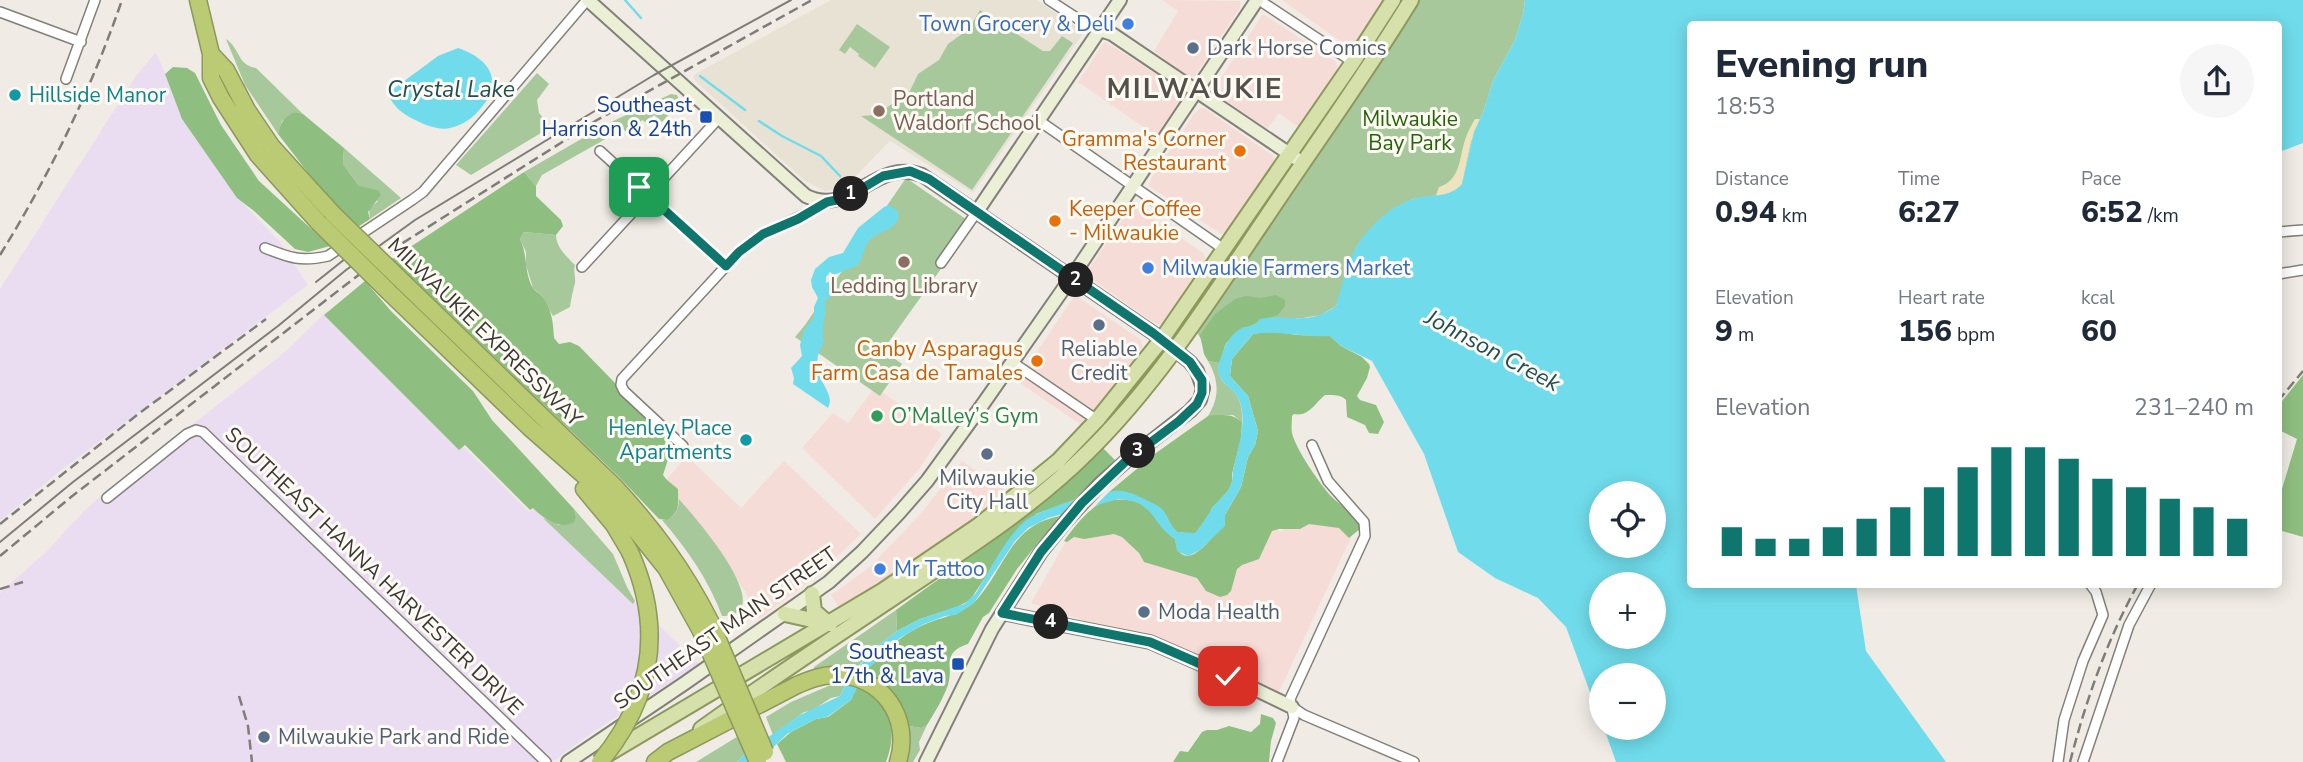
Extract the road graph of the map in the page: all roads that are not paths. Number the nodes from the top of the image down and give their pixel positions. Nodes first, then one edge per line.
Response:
1 (95, 0) edge
2 (198, 0) edge
3 (587, 0) edge
4 (1049, 0) edge
5 (1120, 0) edge
6 (1258, 0) edge
7 (1393, 0) edge
8 (1411, 0) edge
9 (0, 12) edge
10 (1100, 30) junction
11 (81, 42) junction
12 (1353, 62) junction
13 (66, 79) dead end
14 (1196, 90) junction
15 (719, 118) junction
16 (1038, 120) junction
17 (600, 151) dead end
18 (1290, 155) junction
19 (1303, 163) junction
20 (1132, 187) junction
21 (648, 195) junction
22 (827, 202) junction
23 (976, 213) junction
24 (325, 217) junction
25 (2303, 230) edge
26 (2282, 232) edge
27 (265, 248) dead end
28 (1225, 250) junction
29 (941, 263) dead end
30 (726, 266) junction
31 (582, 267) dead end
32 (2303, 270) edge
33 (2282, 273) edge
34 (1071, 277) junction
35 (1161, 339) junction
36 (1174, 349) junction
37 (1012, 362) junction
38 (1097, 420) junction
39 (529, 427) junction
40 (1312, 445) dead end
41 (683, 446) dead end
42 (107, 498) dead end
43 (2093, 588) edge
44 (2149, 588) edge
45 (812, 594) junction
46 (1002, 613) junction
47 (785, 614) junction
48 (830, 624) junction
49 (706, 627) junction
50 (1292, 707) junction
51 (668, 752) junction
52 (767, 760) edge
53 (546, 762) edge
54 (568, 762) edge
55 (598, 762) edge
56 (654, 762) edge
57 (898, 762) edge
58 (926, 762) edge
59 (1277, 762) edge
60 (1414, 762) edge
61 (2058, 762) edge
62 (2083, 762) edge

1 - 11 street
2 - 24 highway, MILWAUKIE EXPRESSWAY
3 - 15 street
3 - 27 street
4 - 10 street
5 - 10 street
6 - 12 street
6 - 14 street, SOUTHEAST MAIN STREET
7 - 12 main road
8 - 19 main road
9 - 11 street
10 - 14 street
10 - 16 street
11 - 13 street
12 - 18 main road
14 - 18 street
14 - 20 street, SOUTHEAST MAIN STREET
15 - 21 street
15 - 22 street
16 - 20 street
16 - 23 street
17 - 21 street
18 - 19 street
18 - 28 main road
19 - 36 main road
20 - 28 street
20 - 34 street, SOUTHEAST MAIN STREET
21 - 30 street
21 - 31 street
22 - 23 street
22 - 30 street
23 - 29 street
23 - 34 street
24 - 39 highway, MILWAUKIE EXPRESSWAY, bridge
24 - 49 highway, MILWAUKIE EXPRESSWAY, bridge
25 - 26 street
28 - 35 main road
30 - 41 street
32 - 33 street
34 - 35 street
34 - 37 street, SOUTHEAST MAIN STREET
35 - 36 street
35 - 38 main road
36 - 46 street
36 - 51 main road
37 - 38 street
37 - 45 street, SOUTHEAST MAIN STREET
38 - 48 main road
39 - 49 highway, MILWAUKIE EXPRESSWAY
39 - 55 highway, bridge
40 - 50 street
42 - 53 street, SOUTHEAST HANNA HARVESTER DRIVE
43 - 61 street
44 - 62 street
45 - 47 street, SOUTHEAST MAIN STREET
45 - 48 main road
46 - 50 street
46 - 58 street
47 - 48 main road
47 - 54 street, SOUTHEAST MAIN STREET
48 - 55 main road
49 - 52 highway, MILWAUKIE EXPRESSWAY, bridge
50 - 59 street
50 - 60 street
51 - 56 highway
51 - 57 highway

